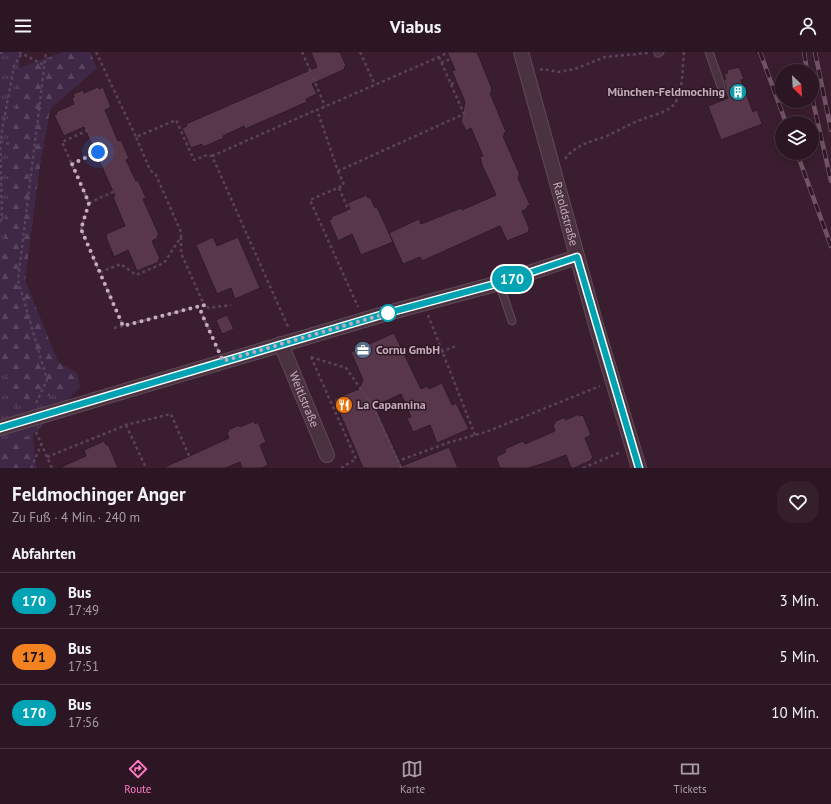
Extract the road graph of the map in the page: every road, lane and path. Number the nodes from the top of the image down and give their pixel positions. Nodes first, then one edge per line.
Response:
1 (4, 52) edge
2 (46, 52) edge
3 (96, 52) edge
4 (302, 52) edge
5 (360, 52) edge
6 (446, 52) edge
7 (520, 52) edge
8 (684, 52) edge
9 (709, 52) edge
10 (0, 53) edge
11 (21, 53) edge
12 (659, 53) edge
13 (439, 57) junction
14 (452, 58) dead end
15 (441, 63) junction
16 (44, 65) junction
17 (311, 72) dead end
18 (526, 73) junction
19 (313, 78) dead end
20 (457, 82) dead end
21 (451, 84) junction
22 (375, 85) junction
23 (721, 86) dead end
24 (465, 102) dead end
25 (460, 104) junction
26 (326, 106) junction
27 (317, 110) junction
28 (88, 130) dead end
29 (136, 137) junction
30 (0, 141) edge
31 (10, 144) dead end
32 (98, 152) dead end
33 (212, 156) junction
34 (72, 164) junction
35 (552, 166) junction
36 (338, 171) junction
37 (339, 188) junction
38 (115, 191) dead end
39 (89, 203) junction
40 (352, 216) dead end
41 (0, 225) edge
42 (181, 237) junction
43 (577, 257) junction
44 (100, 272) junction
45 (499, 283) junction
46 (424, 304) junction
47 (204, 305) junction
48 (231, 305) dead end
49 (358, 307) dead end
50 (512, 321) dead end
51 (123, 326) junction
52 (114, 328) dead end
53 (287, 342) junction
54 (456, 346) dead end
55 (441, 352) junction
56 (223, 361) junction
57 (612, 381) junction
58 (30, 418) junction
59 (126, 425) junction
60 (0, 428) edge
61 (475, 435) junction
62 (42, 445) junction
63 (632, 447) junction
64 (327, 455) dead end
65 (47, 457) junction
66 (190, 458) dead end
67 (398, 461) junction
68 (31, 468) edge
69 (52, 468) edge
70 (146, 468) edge
71 (341, 468) edge
72 (401, 468) edge
73 (583, 468) edge
74 (638, 468) edge

1 - 10 path
2 - 16 path
3 - 29 path
4 - 17 path
5 - 22 path
6 - 13 path
7 - 18 street, Ratoldstraße
8 - 35 path
9 - 23 lane
11 - 16 path
11 - 30 path
12 - 18 path
13 - 15 path
13 - 22 path
14 - 15 path
15 - 21 path
16 - 58 path
18 - 35 street, Ratoldstraße
19 - 26 path
20 - 21 path
21 - 25 path
22 - 26 path
24 - 25 path
25 - 36 path
26 - 27 path
27 - 33 path
27 - 36 path
28 - 34 path
29 - 33 path
29 - 42 path
30 - 31 path
30 - 41 path
32 - 34 path
33 - 53 path
34 - 39 path
35 - 43 street, Ratoldstraße
36 - 37 path
37 - 40 path
37 - 49 path
38 - 39 path
39 - 44 path
42 - 44 path
42 - 47 path
43 - 45 street
43 - 57 street, Ratoldstraße
44 - 51 path
45 - 46 street
45 - 50 lane
46 - 53 street
46 - 55 path
47 - 48 path
47 - 51 path
47 - 56 path
51 - 52 path
53 - 56 street
53 - 64 street, Weitlstraße
54 - 55 path
55 - 61 path
56 - 58 street
57 - 61 path
57 - 63 street, Ratoldstraße
58 - 60 street
58 - 62 path
59 - 65 path
59 - 66 path
59 - 70 path
61 - 67 path
62 - 65 path
62 - 68 path
63 - 73 path
63 - 74 street, Ratoldstraße
65 - 69 path
67 - 71 path
67 - 72 path

